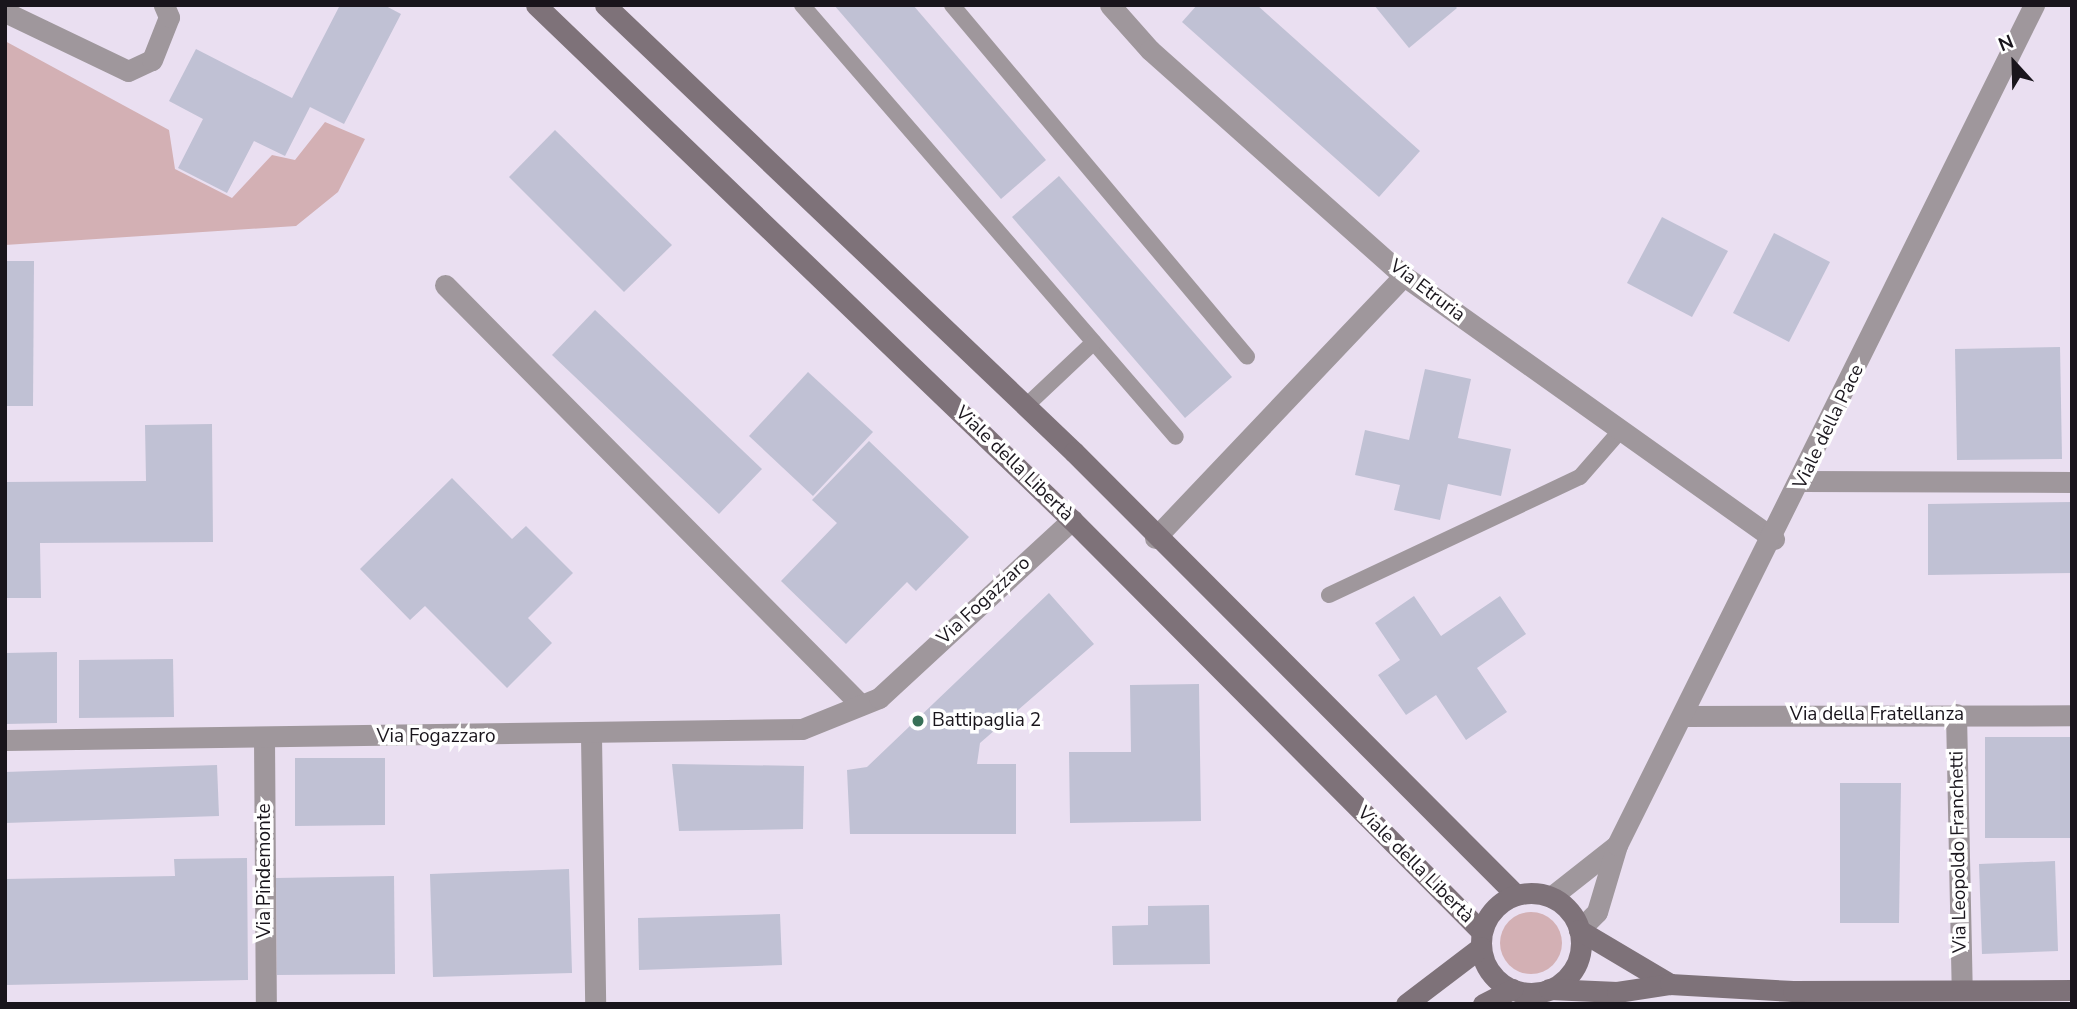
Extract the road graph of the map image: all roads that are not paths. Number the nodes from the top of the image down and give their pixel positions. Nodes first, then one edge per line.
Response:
1 (164, 5) edge
2 (536, 5) edge
3 (605, 5) edge
4 (802, 5) edge
5 (952, 5) edge
6 (1110, 5) edge
7 (2034, 5) edge
8 (5, 12) edge
9 (1404, 276) junction
10 (445, 285) dead end
11 (1094, 342) junction
12 (1247, 356) dead end
13 (1026, 406) junction
14 (1621, 430) junction
15 (1177, 437) dead end
16 (1803, 481) junction
17 (2072, 482) edge
18 (1072, 520) junction
19 (1155, 538) junction
20 (1774, 539) junction
21 (1329, 595) dead end
22 (861, 705) junction
23 (1956, 714) junction
24 (2072, 715) edge
25 (1683, 716) junction
26 (591, 736) junction
27 (264, 738) junction
28 (5, 740) edge
29 (1617, 845) junction
30 (1516, 895) junction
31 (1551, 897) junction
32 (1579, 930) junction
33 (1481, 939) junction
34 (1670, 984) junction
35 (1513, 989) junction
36 (1549, 989) junction
37 (1962, 990) junction
38 (2072, 990) edge
39 (266, 1004) edge
40 (595, 1004) edge
41 (1406, 1004) edge
42 (1483, 1004) edge

1 - 8 street
2 - 18 street, Viale della Libertà
3 - 13 street
4 - 11 lane
5 - 12 lane
6 - 9 street, Via Etruria
7 - 16 street, Viale della Pace
9 - 14 street, Via Etruria
9 - 19 street
10 - 22 street
11 - 13 lane
11 - 15 lane
13 - 19 street
14 - 20 street, Via Etruria
14 - 21 lane
16 - 17 street
16 - 20 street, Viale della Pace
18 - 22 street, Via Fogazzaro
18 - 33 street, Viale della Libertà
19 - 30 street
20 - 25 street, Viale della Pace
22 - 26 street, Via Fogazzaro
23 - 24 street, Via della Fratellanza
23 - 25 street, Via della Fratellanza
23 - 37 street, Via Leopoldo Franchetti
25 - 29 street, Viale della Pace
26 - 27 street, Via Fogazzaro
26 - 40 street
27 - 28 street, Via Fogazzaro
27 - 39 street, Via Pindemonte
29 - 31 street, Viale della Pace
29 - 32 street, Viale della Pace
30 - 31 street
30 - 33 street
31 - 32 street
32 - 34 street
32 - 36 street
33 - 35 street
33 - 41 street
34 - 36 street
34 - 37 street
35 - 36 street
35 - 42 street
37 - 38 street

